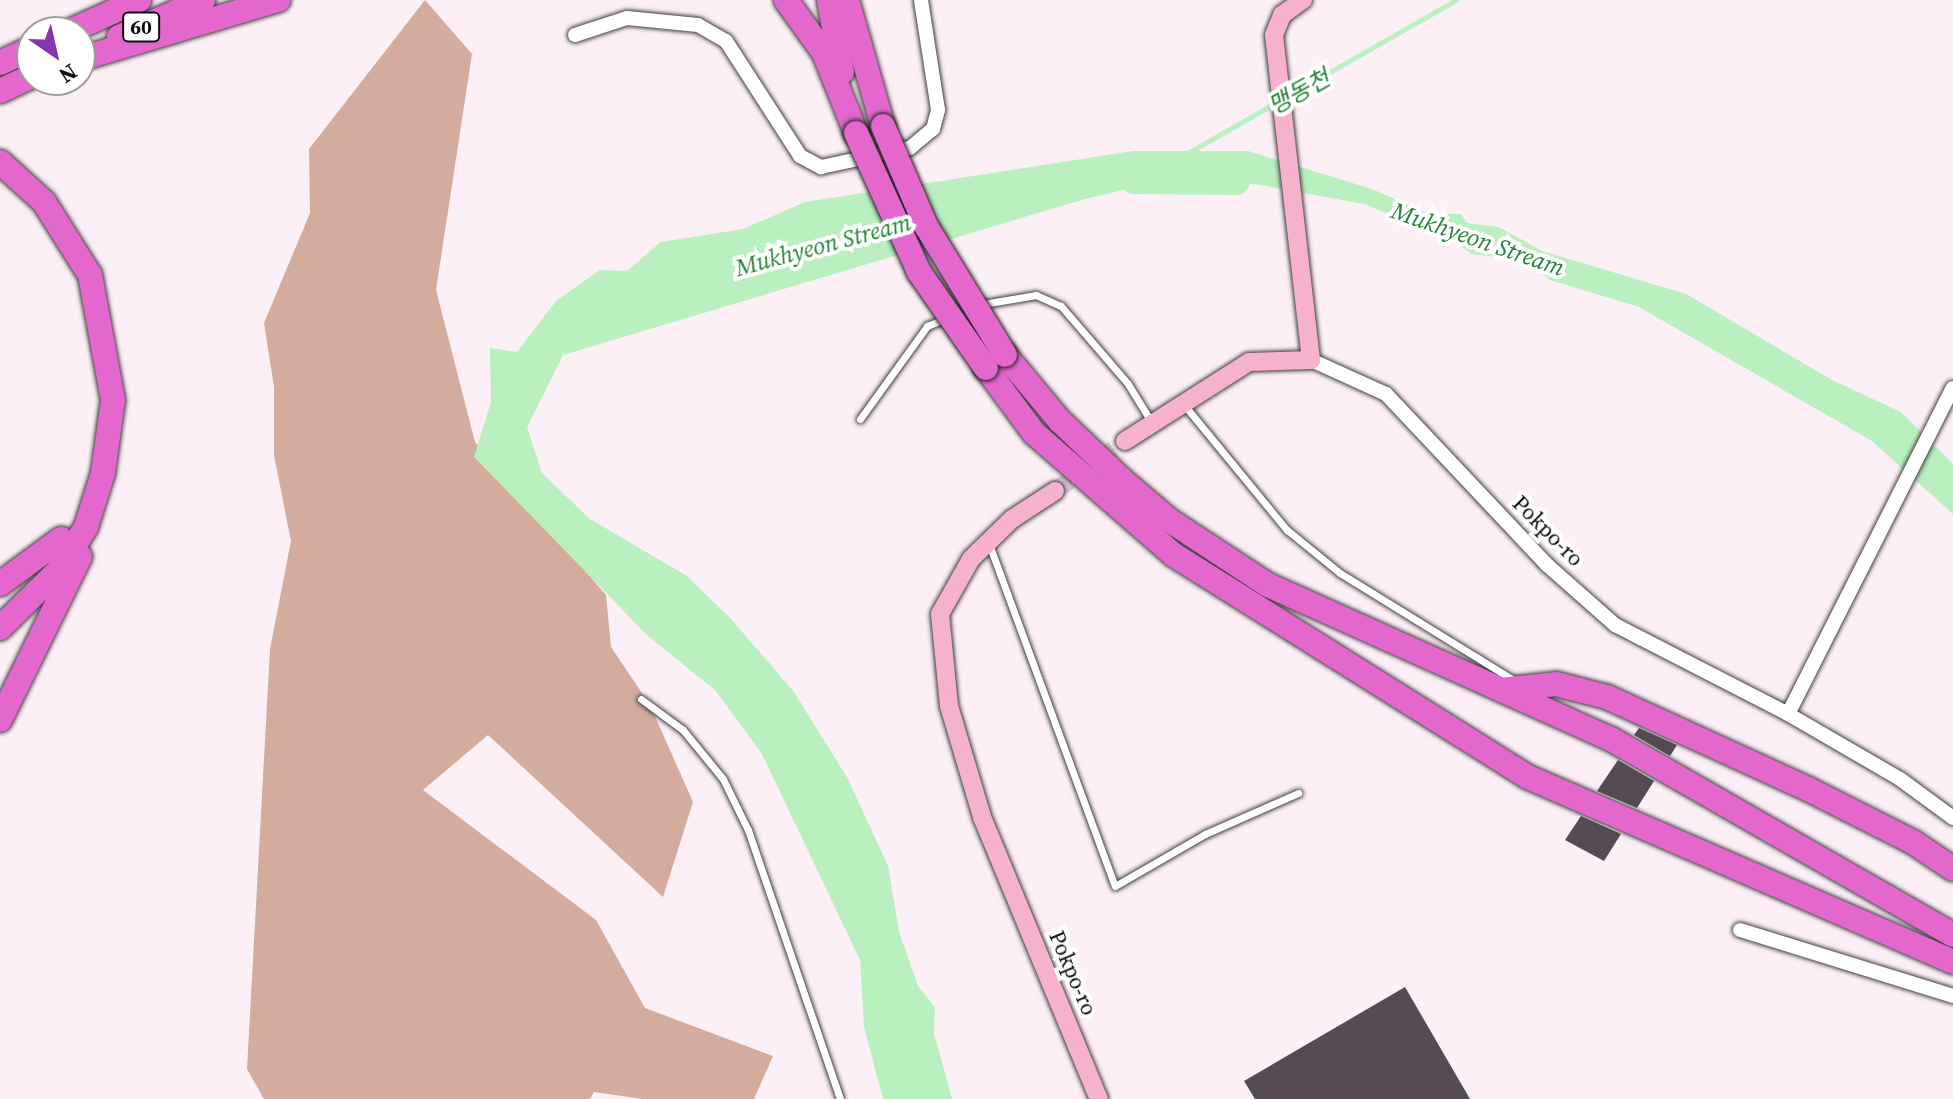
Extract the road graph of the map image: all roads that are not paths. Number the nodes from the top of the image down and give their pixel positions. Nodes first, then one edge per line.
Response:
1 (139, 0) edge
2 (203, 0) edge
3 (278, 0) edge
4 (786, 0) edge
5 (829, 0) edge
6 (847, 0) edge
7 (863, 0) edge
8 (921, 0) edge
9 (1303, 0) edge
10 (111, 13) junction
11 (96, 18) edge
12 (96, 20) edge
13 (575, 35) dead end
14 (96, 50) edge
15 (96, 52) edge
16 (868, 77) junction
17 (856, 133) junction
18 (0, 162) edge
19 (0, 182) edge
20 (1311, 360) junction
21 (996, 361) junction
22 (1953, 388) edge
23 (1185, 405) junction
24 (860, 419) dead end
25 (1153, 424) junction
26 (1125, 441) tunnel mouth
27 (1055, 491) tunnel mouth
28 (96, 502) junction
29 (61, 539) junction
30 (988, 542) junction
31 (0, 584) edge
32 (0, 609) edge
33 (0, 628) edge
34 (1510, 687) junction
35 (641, 699) dead end
36 (1788, 714) junction
37 (0, 720) edge
38 (1298, 793) dead end
39 (1953, 818) edge
40 (1953, 869) edge
41 (1740, 930) dead end
42 (1953, 935) edge
43 (1953, 962) edge
44 (1953, 996) edge
45 (840, 1099) edge
46 (1099, 1099) edge

1 - 10 highway, 60
2 - 14 highway, 60
3 - 15 highway
4 - 17 highway
5 - 17 highway
6 - 16 highway
7 - 16 highway
8 - 13 street
9 - 20 main road
10 - 11 highway
10 - 12 highway, 60
16 - 21 highway, bridge
17 - 21 highway, bridge
18 - 28 highway
19 - 29 highway
20 - 23 main road, Pokpo-ro
20 - 36 street, Pokpo-ro
21 - 34 highway
21 - 43 highway
22 - 36 street
23 - 25 main road, Pokpo-ro
23 - 34 lane
24 - 25 lane
25 - 26 main road, Pokpo-ro
27 - 30 main road, Pokpo-ro
28 - 33 highway
28 - 37 highway
29 - 31 highway
29 - 32 highway
30 - 38 lane
30 - 46 main road, Pokpo-ro
34 - 40 highway
34 - 42 highway
35 - 45 lane
36 - 39 street, Pokpo-ro
41 - 44 street

